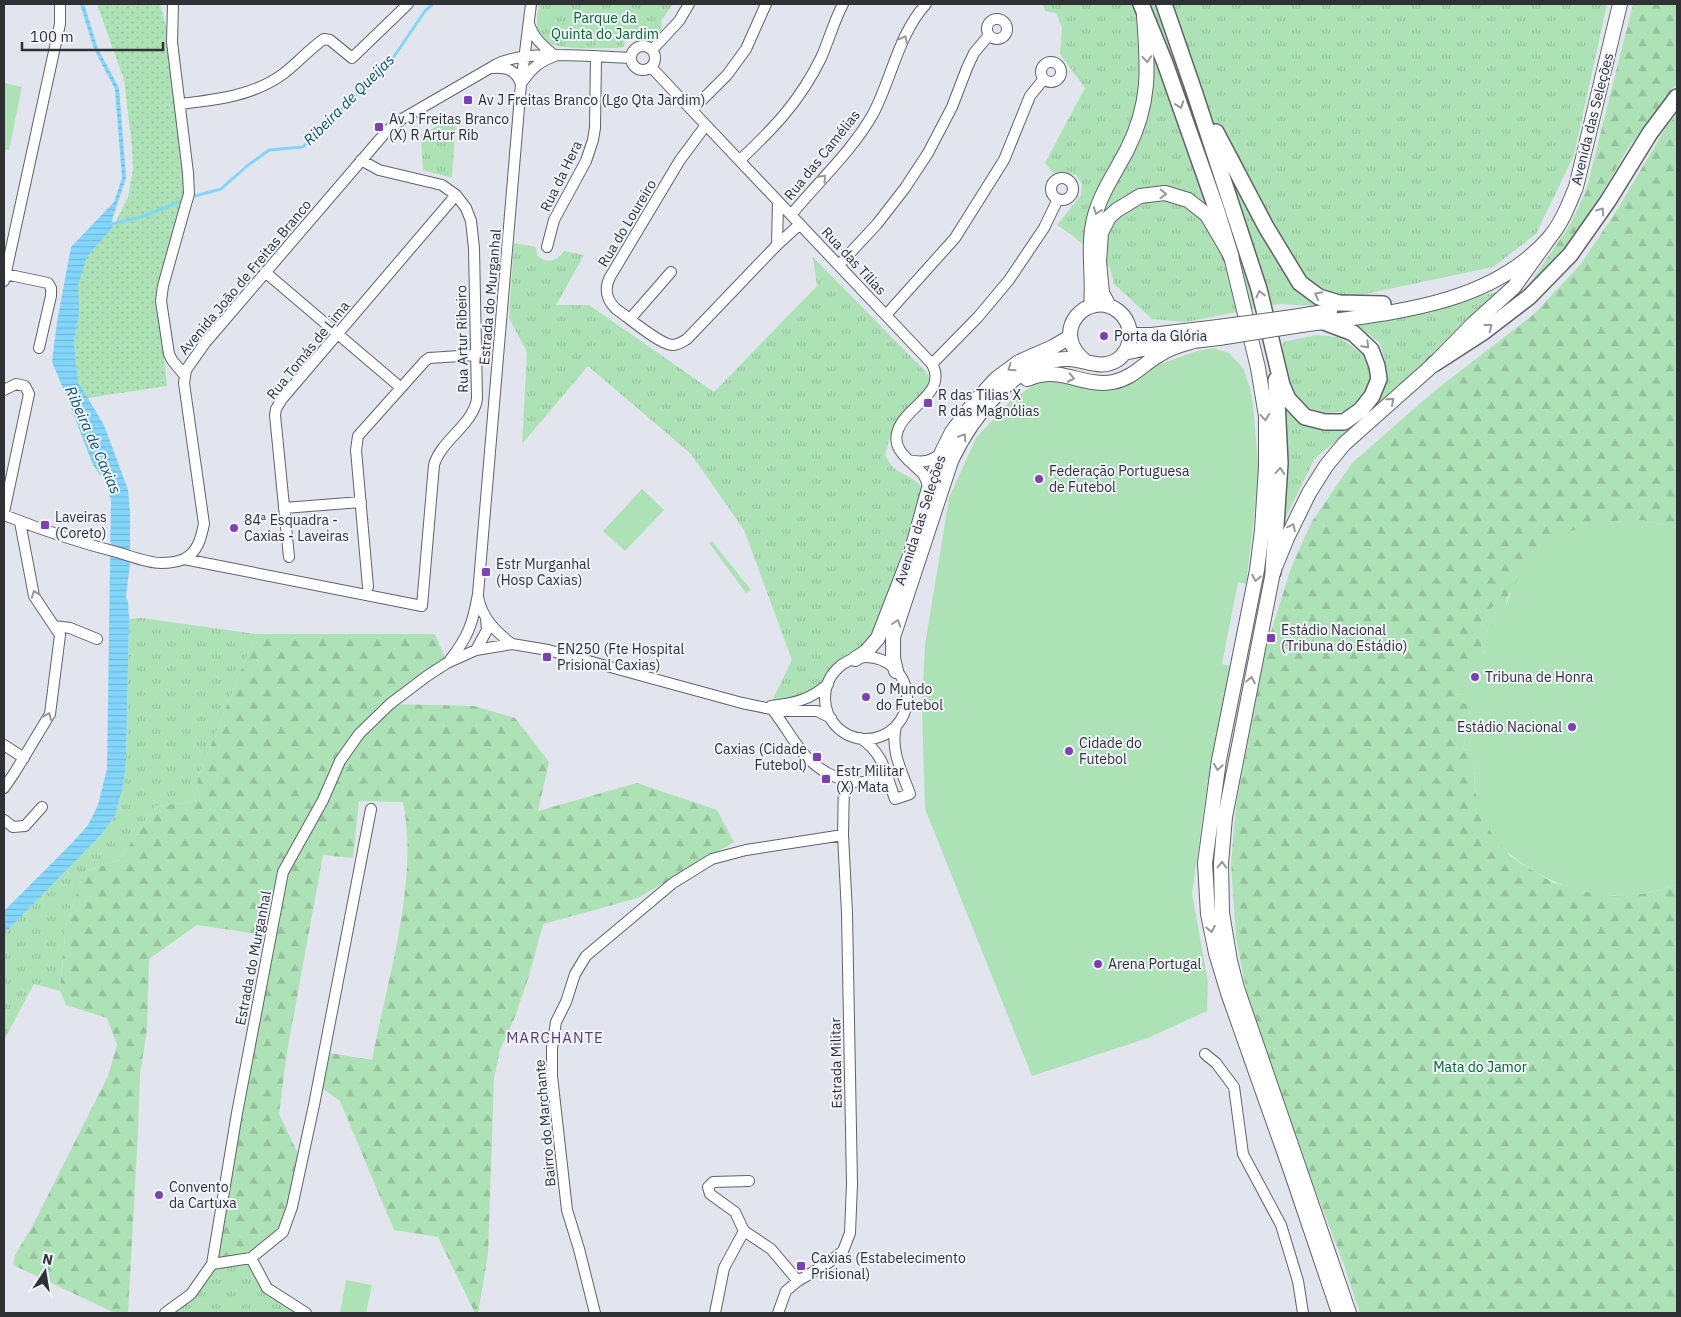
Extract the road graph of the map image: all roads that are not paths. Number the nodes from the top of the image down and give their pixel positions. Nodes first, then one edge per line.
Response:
1 (60, 4) edge
2 (173, 4) edge
3 (408, 4) edge
4 (531, 4) edge
5 (689, 4) edge
6 (766, 4) edge
7 (843, 4) edge
8 (926, 4) edge
9 (1164, 4) edge
10 (1620, 4) edge
11 (1142, 7) edge
12 (529, 23) junction
13 (989, 35) dead end
14 (652, 50) junction
15 (524, 56) junction
16 (555, 56) junction
17 (596, 57) junction
18 (631, 58) junction
19 (651, 67) junction
20 (490, 68) junction
21 (1043, 80) dead end
22 (521, 84) junction
23 (1194, 91) junction
24 (1677, 97) edge
25 (180, 104) junction
26 (692, 110) junction
27 (706, 125) junction
28 (361, 160) junction
29 (740, 160) junction
30 (456, 195) junction
31 (1058, 199) dead end
32 (778, 202) junction
33 (792, 215) junction
34 (800, 224) junction
35 (1550, 237) junction
36 (776, 245) junction
37 (548, 247) dead end
38 (1231, 256) junction
39 (839, 265) junction
40 (265, 272) junction
41 (671, 272) dead end
42 (4, 278) edge
43 (1457, 296) junction
44 (1383, 304) junction
45 (1091, 306) junction
46 (1109, 306) junction
47 (886, 315) junction
48 (630, 319) junction
49 (1294, 321) junction
50 (1324, 322) junction
51 (1218, 332) junction
52 (338, 334) junction
53 (1130, 335) junction
54 (1070, 337) junction
55 (1191, 342) junction
56 (39, 348) dead end
57 (1124, 353) junction
58 (475, 355) junction
59 (1275, 359) junction
60 (1085, 361) junction
61 (932, 364) junction
62 (1434, 364) junction
63 (185, 376) junction
64 (1007, 386) junction
65 (400, 387) junction
66 (4, 390) edge
67 (942, 452) junction
68 (908, 460) junction
69 (929, 488) junction
70 (361, 502) junction
71 (284, 508) junction
72 (4, 514) edge
73 (20, 522) junction
74 (289, 557) dead end
75 (184, 559) junction
76 (1273, 572) junction
77 (368, 587) dead end
78 (478, 594) junction
79 (486, 617) junction
80 (473, 620) junction
81 (57, 630) junction
82 (97, 639) dead end
83 (512, 644) junction
84 (476, 650) junction
85 (855, 659) junction
86 (447, 663) junction
87 (896, 671) junction
88 (829, 683) junction
89 (761, 707) junction
90 (772, 709) junction
91 (800, 711) junction
92 (831, 718) junction
93 (896, 726) junction
94 (790, 736) junction
95 (860, 738) junction
96 (4, 744) edge
97 (24, 758) junction
98 (887, 776) junction
99 (844, 780) junction
100 (4, 788) edge
101 (42, 807) dead end
102 (371, 810) dead end
103 (4, 820) edge
104 (843, 835) junction
105 (1205, 1054) dead end
106 (749, 1181) dead end
107 (744, 1231) junction
108 (251, 1258) junction
109 (212, 1264) junction
110 (798, 1281) junction
111 (175, 1309) edge
112 (165, 1313) edge
113 (306, 1313) edge
114 (595, 1313) edge
115 (715, 1313) edge
116 (778, 1313) edge
117 (1303, 1313) edge
118 (1339, 1313) edge
119 (1350, 1313) edge

1 - 42 street
2 - 25 street
3 - 25 street
4 - 12 street, Estrada do Murganhal
5 - 14 street
6 - 26 street
7 - 29 street
33 -> 8 street, Rua das Camélias
9 - 23 highway
10 - 35 main road, Avenida das Seleções
11 -> 38 highway
11 -> 45 main road
12 - 15 street, Estrada do Murganhal
12 - 16 street
13 - 39 street
14 - 18 street
14 - 19 street
15 - 16 street
15 - 20 street, Avenida João de Freitas Branco
15 - 22 street, Estrada do Murganhal
16 - 17 street
16 - 22 street
17 - 18 street
17 - 37 street, Rua da Hera
18 - 19 street
19 - 26 street, Rua das Tílias
20 - 22 street
20 - 28 street, Avenida João de Freitas Branco
21 - 47 street
22 - 78 street, Estrada do Murganhal
44 -> 23 highway
59 -> 23 highway
62 -> 24 highway
25 - 63 street
26 - 27 street, Rua das Tílias
27 - 29 street, Rua das Tílias
27 - 48 street, Rua do Loureiro
28 - 30 street, Rua Artur Ribeiro
28 - 40 street, Avenida João de Freitas Branco
29 - 32 street, Rua das Tílias
30 - 52 street, Rua Tomás de Lima
30 - 58 street, Rua Artur Ribeiro
31 - 61 street
32 - 33 street, Rua das Tílias
32 - 36 street
33 - 34 street, Rua das Tílias
34 - 36 street, Rua do Loureiro
34 - 39 street, Rua das Tílias
35 - 43 main road, Avenida das Seleções
35 - 62 main road
36 - 48 street, Rua do Loureiro
46 -> 38 main road
38 -> 118 main road
39 - 47 street, Rua das Tílias
40 - 52 street
40 - 63 street, Avenida João de Freitas Branco
41 - 48 street
42 - 56 street
43 - 44 main road, Avenida das Seleções
43 - 50 main road, Avenida das Seleções
44 - 49 main road, Avenida das Seleções
45 - 46 main road
45 - 54 main road
46 - 53 main road
47 - 61 street, Rua das Tílias
49 - 50 main road, Avenida das Seleções
49 - 51 main road, Avenida das Seleções, bridge
50 -> 59 highway
51 - 53 main road, Avenida das Seleções
51 - 55 main road, Avenida das Seleções
52 - 65 street
52 - 71 street, Rua Tomás de Lima
53 - 57 main road
54 - 60 main road
54 -> 67 main road, Avenida das Seleções
55 - 57 main road, Avenida das Seleções
64 -> 55 main road
57 - 60 main road, Avenida das Seleções
58 - 65 street
58 - 75 street, Rua Artur Ribeiro
76 -> 59 highway
60 - 64 main road, Avenida das Seleções
61 - 68 street
76 -> 62 main road
63 - 75 street, Avenida João de Freitas Branco
87 -> 64 main road, Avenida das Seleções
65 - 70 street
66 - 72 street
67 - 68 street
67 - 69 main road, Avenida das Seleções
68 - 69 street
69 - 85 main road, Avenida das Seleções
70 - 71 street
70 - 77 street
71 - 74 street, Rua Tomás de Lima
72 - 73 street
73 - 75 street
81 -> 73 street
119 -> 76 main road
78 - 79 street, Estrada do Murganhal
78 - 80 street, Estrada do Murganhal
79 - 83 street, Estrada do Murganhal
79 - 84 street
80 - 84 street, Estrada do Murganhal
80 - 86 street, Estrada do Murganhal
81 - 82 street
97 -> 81 street
83 - 84 street, Estrada do Murganhal
83 - 89 street
84 - 86 street, Estrada do Murganhal
85 - 87 street
85 - 88 street
86 - 109 street, Estrada do Murganhal
87 - 93 street
88 - 89 street
88 - 92 street
89 - 90 street
90 - 91 street
90 - 94 street
91 - 92 street
91 - 94 street
92 - 95 street
93 - 95 street
93 - 98 street
94 - 99 street
95 - 98 street
96 - 97 street
97 - 100 street
98 - 99 street
99 - 104 street, Estrada Militar
101 - 103 street
102 - 108 street
104 - 110 street, Estrada Militar
104 - 114 street, Bairro do Marchante
105 - 117 street
106 - 107 street
107 - 110 street
107 - 115 street
108 - 109 street
108 - 113 street
109 - 111 street, Estrada do Murganhal
110 - 116 street, Estrada Militar
111 - 112 street, Estrada do Murganhal

